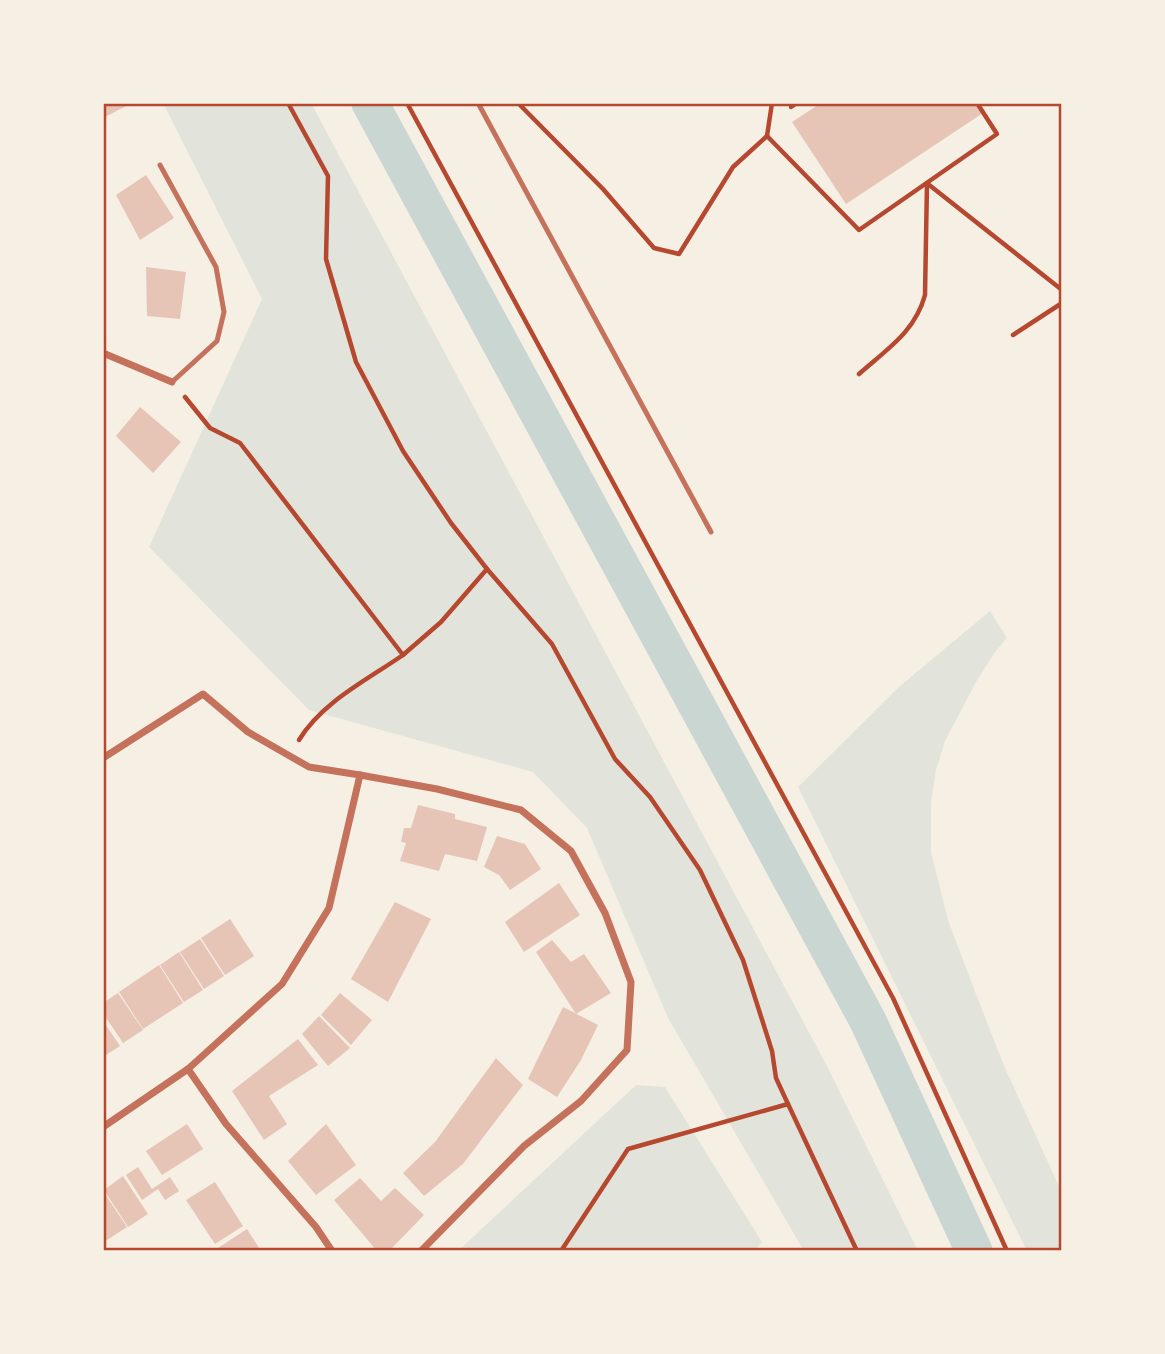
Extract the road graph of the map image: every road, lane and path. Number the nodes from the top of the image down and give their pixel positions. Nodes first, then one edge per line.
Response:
1 (288, 103) edge
2 (407, 103) edge
3 (478, 103) edge
4 (518, 103) edge
5 (772, 103) edge
6 (797, 103) edge
7 (977, 103) edge
8 (791, 107) dead end
9 (767, 136) junction
10 (160, 165) dead end
11 (927, 183) junction
12 (1062, 290) edge
13 (1062, 303) edge
14 (1013, 335) dead end
15 (103, 353) edge
16 (859, 374) dead end
17 (172, 382) junction
18 (710, 532) dead end
19 (487, 569) junction
20 (403, 655) junction
21 (289, 756) junction
22 (103, 758) edge
23 (360, 775) junction
24 (188, 1069) junction
25 (788, 1104) junction
26 (103, 1127) edge
27 (332, 1251) edge
28 (421, 1251) edge
29 (561, 1251) edge
30 (857, 1251) edge
31 (1007, 1251) edge

1 - 19 path
2 - 31 path
3 - 18 lane
4 - 9 path
5 - 9 path
6 - 8 path
7 - 11 path
9 - 11 path
10 - 17 lane
11 - 12 path
11 - 16 path
13 - 14 path
15 - 17 street
17 - 20 path
19 - 20 path
19 - 25 path
20 - 21 path
21 - 22 street
21 - 23 street
23 - 24 street
23 - 28 street
24 - 26 street
24 - 27 street
25 - 29 path
25 - 30 path

